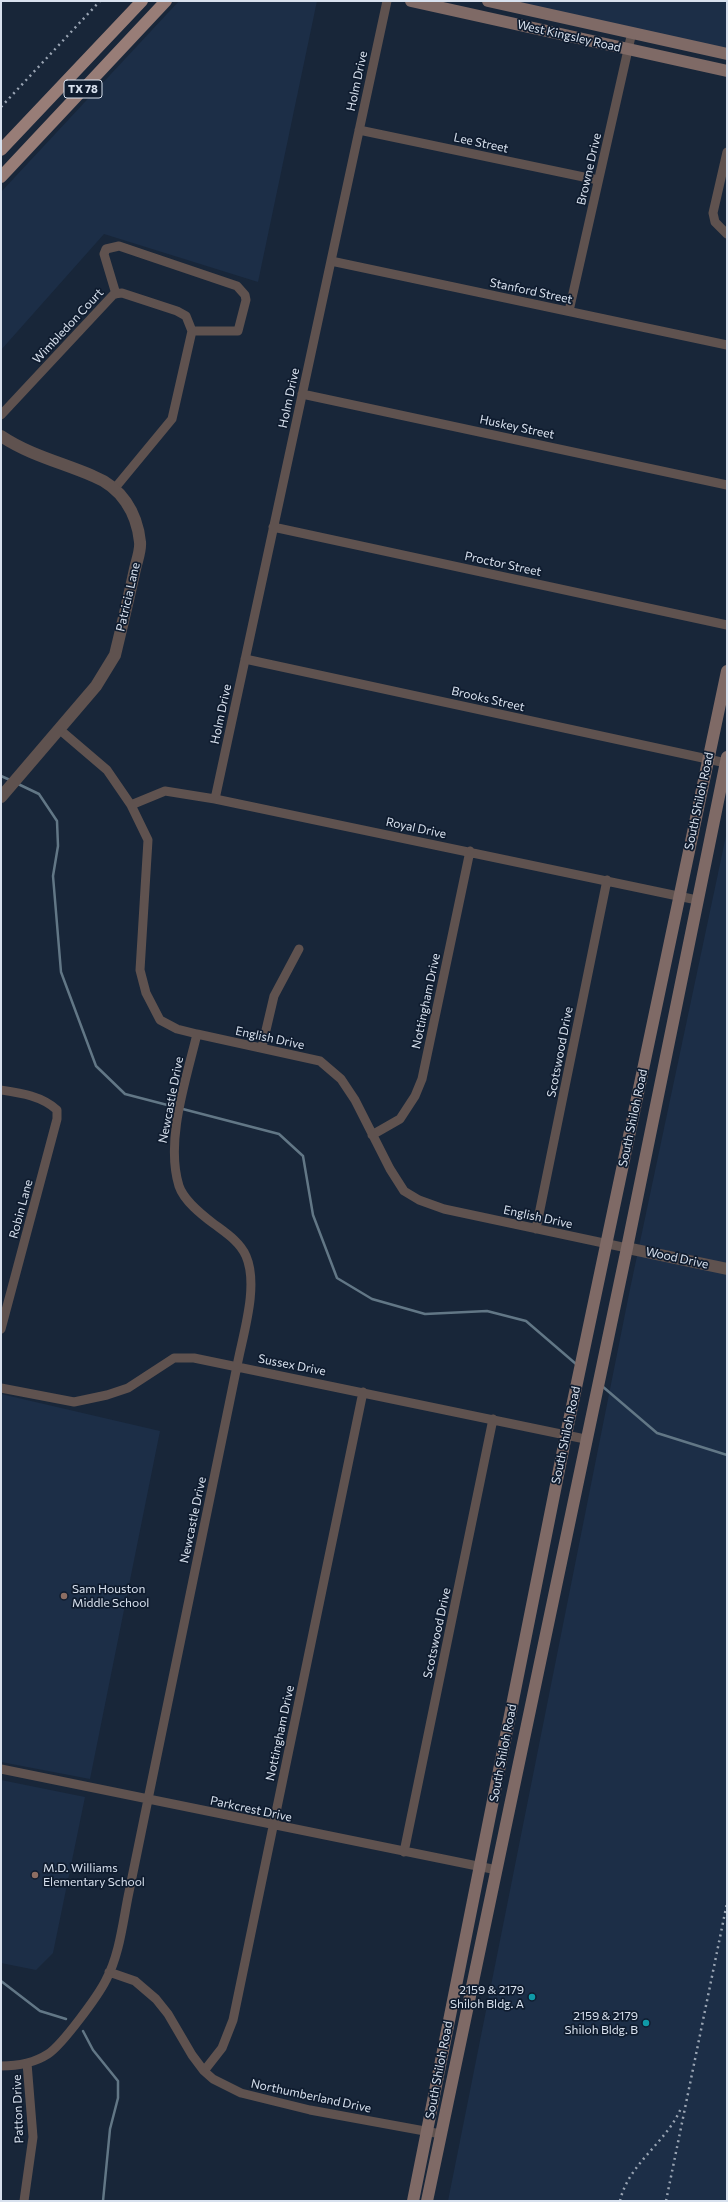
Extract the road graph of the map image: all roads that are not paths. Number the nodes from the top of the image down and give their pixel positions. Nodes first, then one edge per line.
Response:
1 (142, 1) edge
2 (166, 1) edge
3 (387, 1) edge
4 (410, 1) edge
5 (488, 1) edge
6 (504, 4) junction
7 (500, 21) junction
8 (632, 32) junction
9 (628, 49) junction
10 (727, 54) edge
11 (727, 71) edge
12 (359, 130) junction
13 (1, 150) edge
14 (727, 152) edge
15 (1, 177) edge
16 (598, 180) junction
17 (726, 233) edge
18 (331, 261) junction
19 (116, 294) junction
20 (569, 312) junction
21 (192, 331) junction
22 (727, 345) edge
23 (302, 394) junction
24 (1, 415) edge
25 (1, 436) edge
26 (727, 484) edge
27 (114, 488) junction
28 (273, 527) junction
29 (727, 625) edge
30 (245, 659) junction
31 (727, 671) edge
32 (59, 729) junction
33 (708, 760) junction
34 (726, 760) edge
35 (1, 797) edge
36 (215, 799) junction
37 (131, 805) junction
38 (470, 852) junction
39 (607, 880) junction
40 (679, 896) junction
41 (697, 900) junction
42 (299, 949) dead end
43 (197, 1034) junction
44 (262, 1048) junction
45 (1, 1090) edge
46 (372, 1135) junction
47 (536, 1229) junction
48 (606, 1244) junction
49 (627, 1248) junction
50 (727, 1269) edge
51 (1, 1329) edge
52 (237, 1366) junction
53 (1, 1388) edge
54 (362, 1392) junction
55 (493, 1419) junction
56 (566, 1435) junction
57 (586, 1439) junction
58 (1, 1769) edge
59 (148, 1800) junction
60 (273, 1826) junction
61 (404, 1852) junction
62 (480, 1867) junction
63 (497, 1870) junction
64 (109, 1972) junction
65 (27, 2063) junction
66 (1, 2066) edge
67 (204, 2071) junction
68 (427, 2131) junction
69 (441, 2134) junction
70 (24, 2201) edge
71 (413, 2201) edge
72 (427, 2201) edge

1 - 13 main road, TX 78
2 - 15 main road, TX 78
3 - 12 street, Holm Drive
4 - 7 main road, West Kingsley Road
5 - 6 main road, West Kingsley Road
6 - 7 main road
6 - 8 main road, West Kingsley Road
7 - 9 main road, West Kingsley Road
8 - 9 street, Browne Drive
8 - 10 main road, West Kingsley Road
9 - 11 main road, West Kingsley Road
9 - 16 street, Browne Drive
12 - 16 street, Lee Street
12 - 18 street, Holm Drive
14 - 17 street
16 - 20 street, Browne Drive
18 - 20 street, Stanford Street
18 - 23 street, Holm Drive
19 - 21 street, Wimbledon Court
19 - 21 street
19 - 24 street, Wimbledon Court
20 - 22 street, Stanford Street
21 - 27 street
23 - 26 street, Huskey Street
23 - 28 street, Holm Drive
25 - 27 street, Patricia Lane
27 - 32 street, Patricia Lane
28 - 29 street, Proctor Street
28 - 30 street, Holm Drive
30 - 33 street, Brooks Street
30 - 36 street, Holm Drive
31 - 33 main road, South Shiloh Road
32 - 35 street, Patricia Lane
32 - 37 street, English Drive
33 - 34 street, Brooks Street
33 - 40 main road, South Shiloh Road
34 - 41 main road, South Shiloh Road
36 - 37 street, Royal Drive
36 - 38 street, Royal Drive
37 - 43 street, English Drive
38 - 39 street, Royal Drive
38 - 46 street, Nottingham Drive
39 - 40 street, Royal Drive
39 - 47 street, Scotswood Drive
40 - 41 street, Royal Drive
40 - 48 main road, South Shiloh Road
41 - 49 main road, South Shiloh Road
42 - 44 street
43 - 44 street, English Drive
43 - 52 street, Newcastle Drive
44 - 46 street, English Drive
45 - 51 street, Robin Lane
46 - 47 street, English Drive
47 - 48 street, English Drive
48 - 49 street, English Drive
48 - 56 main road, South Shiloh Road
49 - 50 street, Wood Drive
49 - 57 main road, South Shiloh Road
52 - 53 street, Sussex Drive
52 - 54 street, Sussex Drive
52 - 59 street, Newcastle Drive
54 - 55 street, Sussex Drive
54 - 60 street, Nottingham Drive
55 - 56 street, Sussex Drive
55 - 61 street, Scotswood Drive
56 - 57 street, Sussex Drive
56 - 62 main road, South Shiloh Road
57 - 63 main road, South Shiloh Road
58 - 59 street, Parkcrest Drive
59 - 60 street, Parkcrest Drive
59 - 64 street, Newcastle Drive
60 - 61 street, Parkcrest Drive
60 - 67 street, Nottingham Drive
61 - 62 street, Parkcrest Drive
62 - 63 street, Parkcrest Drive
62 - 68 main road, South Shiloh Road
63 - 69 main road, South Shiloh Road
64 - 65 street, Newcastle Drive
64 - 67 street, Northumberland Drive
65 - 66 street, Newcastle Drive
65 - 70 street, Patton Drive
67 - 68 street, Northumberland Drive
68 - 69 street, Northumberland Drive
68 - 71 main road, South Shiloh Road
69 - 72 main road, South Shiloh Road

